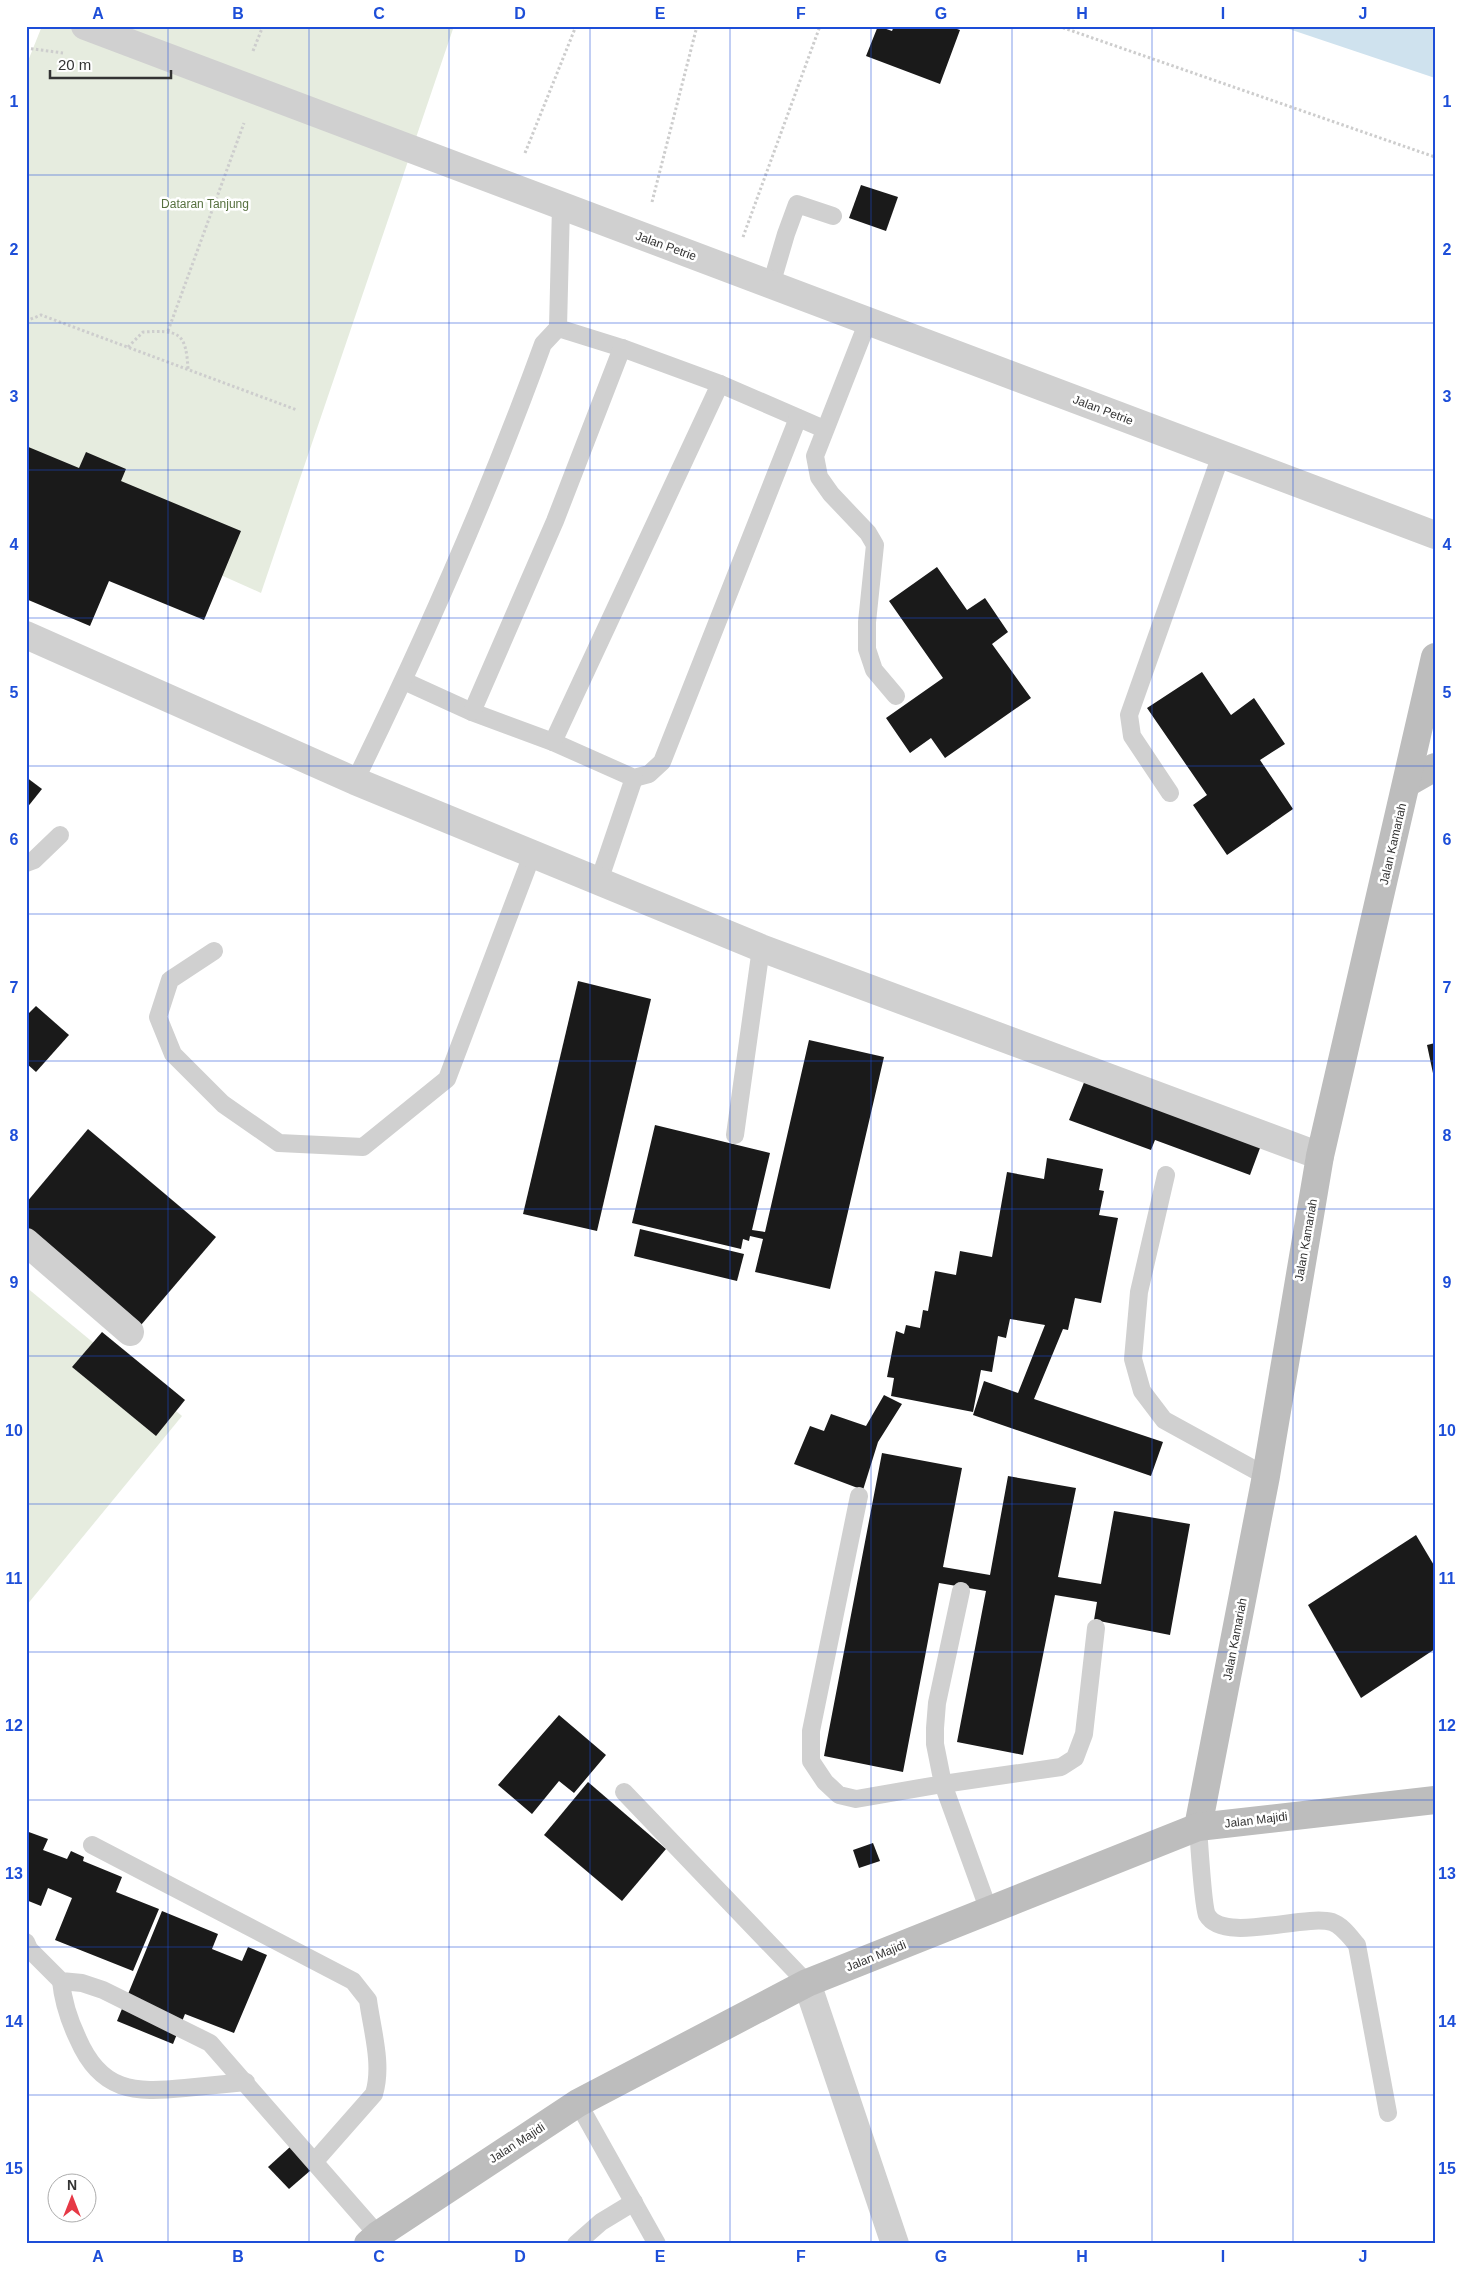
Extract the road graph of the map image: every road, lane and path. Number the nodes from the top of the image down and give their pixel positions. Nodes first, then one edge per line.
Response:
1 (85, 26) edge
2 (263, 26) edge
3 (576, 26) edge
4 (697, 26) edge
5 (820, 26) edge
6 (1058, 26) edge
7 (239, 84) junction
8 (1435, 157) edge
9 (511, 187) junction
10 (561, 206) junction
11 (833, 216) dead end
12 (643, 237) junction
13 (731, 270) junction
14 (771, 285) junction
15 (26, 321) edge
16 (868, 321) junction
17 (558, 328) junction
18 (168, 331) junction
19 (128, 347) junction
20 (622, 348) junction
21 (188, 369) junction
22 (720, 384) junction
23 (297, 410) dead end
24 (798, 418) junction
25 (824, 429) junction
26 (1221, 455) junction
27 (1435, 535) edge
28 (26, 634) edge
29 (1435, 657) edge
30 (404, 681) junction
31 (896, 696) dead end
32 (472, 712) junction
33 (553, 742) junction
34 (1435, 766) edge
35 (634, 778) junction
36 (355, 781) junction
37 (1407, 783) junction
38 (1170, 793) dead end
39 (60, 835) dead end
40 (532, 855) junction
41 (26, 863) edge
42 (599, 881) junction
43 (761, 948) junction
44 (214, 951) dead end
45 (735, 1135) dead end
46 (1320, 1156) junction
47 (1166, 1175) dead end
48 (26, 1242) edge
49 (130, 1332) dead end
50 (1266, 1476) junction
51 (859, 1496) dead end
52 (961, 1591) dead end
53 (1096, 1628) dead end
54 (943, 1784) junction
55 (624, 1792) dead end
56 (1435, 1800) edge
57 (1198, 1827) junction
58 (92, 1845) dead end
59 (989, 1911) junction
60 (26, 1942) edge
61 (61, 1981) junction
62 (807, 1983) junction
63 (246, 2082) junction
64 (578, 2102) junction
65 (1388, 2113) dead end
66 (315, 2161) junction
67 (634, 2202) junction
68 (373, 2239) edge
69 (576, 2244) edge
70 (657, 2244) edge
71 (895, 2244) edge

1 - 7 street, Jalan Petrie
2 - 7 path
3 - 9 path
4 - 12 path
5 - 13 path
6 - 8 path
7 - 9 street, Jalan Petrie
7 - 18 path
9 - 10 street, Jalan Petrie
10 - 12 street, Jalan Petrie
10 - 17 lane
11 - 14 lane
12 - 13 street, Jalan Petrie
13 - 14 street, Jalan Petrie
14 - 16 street, Jalan Petrie
15 - 19 path
16 - 25 lane
16 - 26 street, Jalan Petrie
17 - 20 lane
17 - 30 lane
18 - 19 path
18 - 21 path
19 - 21 path
20 - 22 lane
20 - 32 lane
21 - 23 path
22 - 24 lane
22 - 33 lane
24 - 25 lane
24 - 35 lane
25 - 31 lane
26 - 27 street, Jalan Petrie
26 - 38 lane
28 - 36 street
29 - 37 street, Jalan Kamariah
30 - 32 lane
30 - 36 lane
32 - 33 lane
33 - 35 lane
34 - 37 street
35 - 42 lane
36 - 40 street
37 - 46 street, Jalan Kamariah
39 - 41 lane
40 - 42 street
40 - 44 lane
42 - 43 street
43 - 45 lane
43 - 46 street
46 - 50 street, Jalan Kamariah
47 - 50 lane
48 - 49 street
50 - 57 street, Jalan Kamariah
51 - 54 lane
52 - 54 lane
53 - 54 lane
54 - 59 lane
55 - 62 lane
56 - 57 street, Jalan Majidi
57 - 59 street, Jalan Majidi
57 - 65 lane
58 - 66 lane
59 - 62 street, Jalan Majidi
60 - 61 lane
61 - 63 lane
61 - 63 lane
62 - 64 street, Jalan Majidi
62 - 71 street
63 - 66 lane
64 - 67 lane
64 - 68 street, Jalan Majidi
66 - 68 lane
67 - 69 lane
67 - 70 lane

